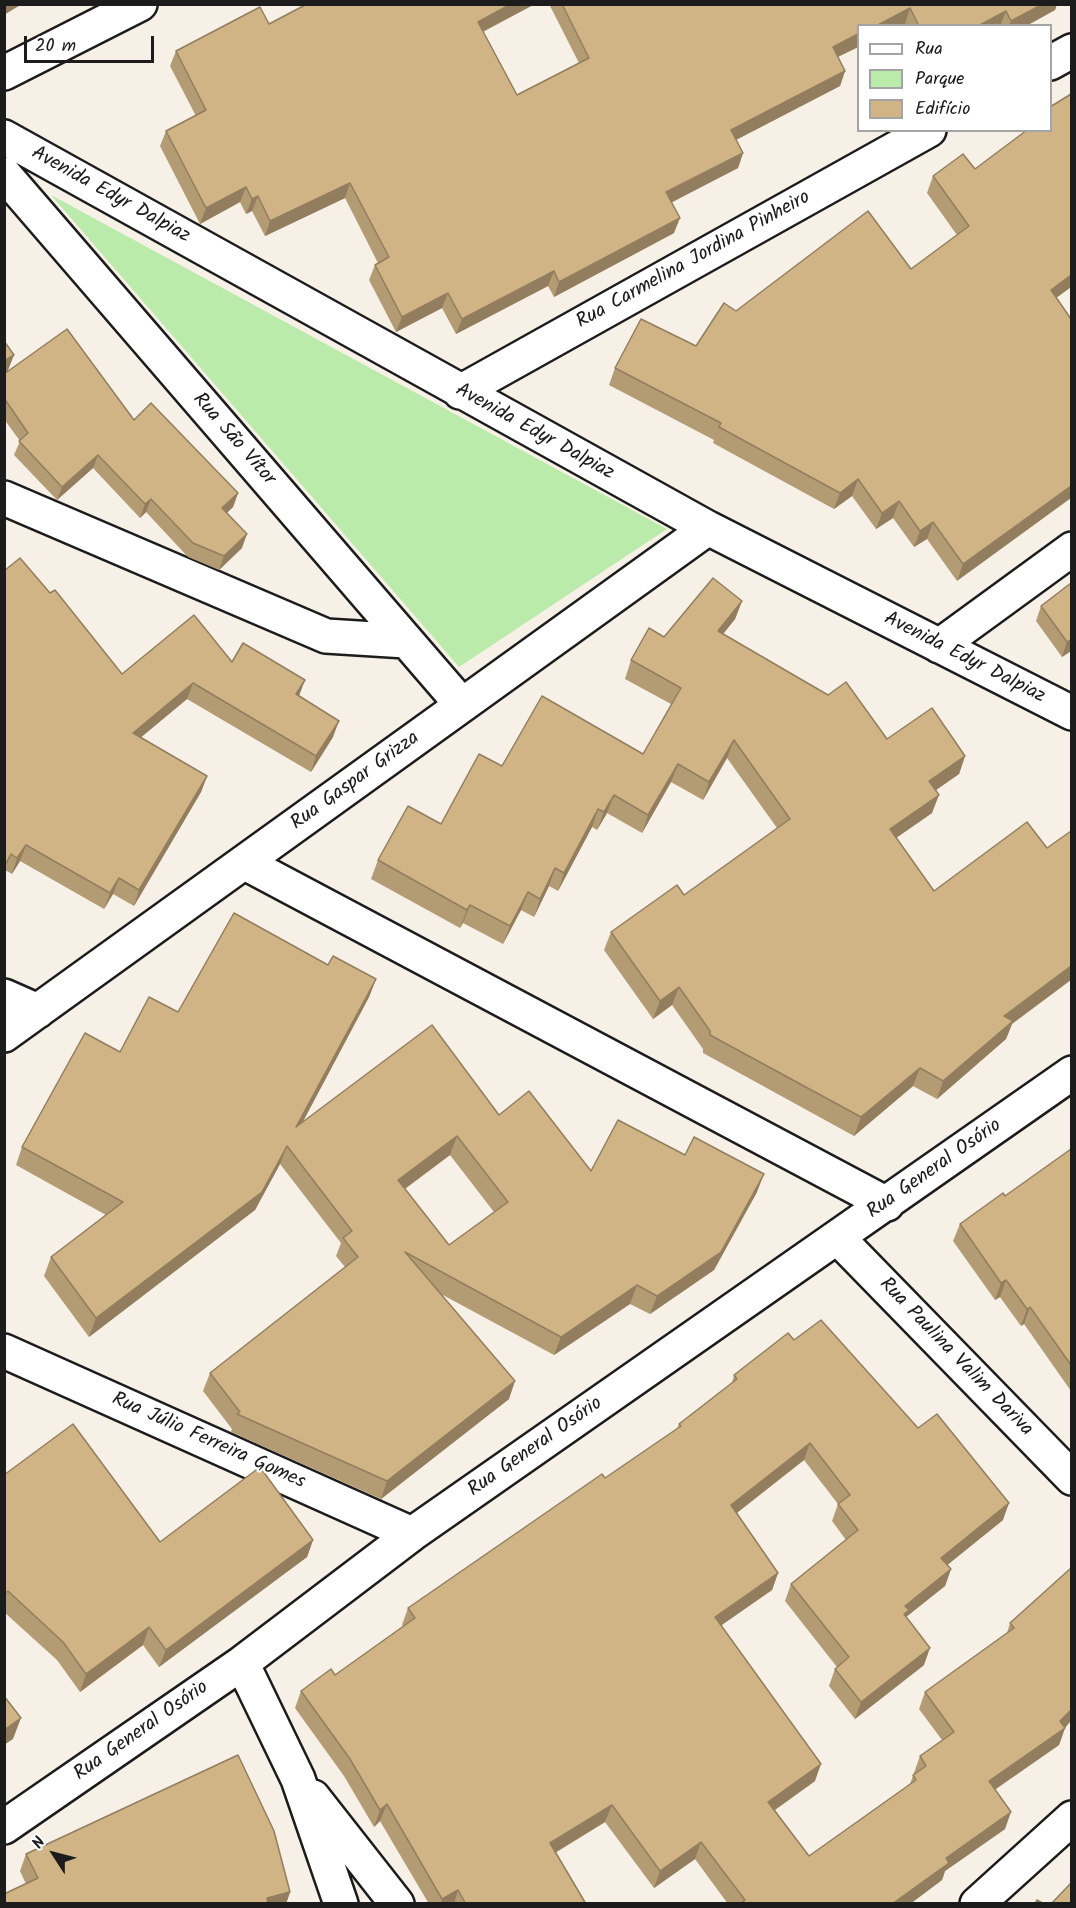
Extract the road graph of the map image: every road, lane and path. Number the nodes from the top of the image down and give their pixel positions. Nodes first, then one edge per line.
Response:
1 (140, 4) edge
2 (1071, 51) edge
3 (1052, 62) edge
4 (4, 74) edge
5 (924, 132) edge
6 (4, 137) edge
7 (4, 174) edge
8 (459, 392) junction
9 (4, 498) edge
10 (708, 528) junction
11 (1071, 549) edge
12 (406, 641) junction
13 (939, 646) junction
14 (462, 705) junction
15 (1071, 713) edge
16 (244, 863) junction
17 (4, 996) edge
18 (38, 1011) junction
19 (4, 1035) edge
20 (1071, 1073) edge
21 (887, 1204) junction
22 (838, 1238) junction
23 (4, 1351) edge
24 (1071, 1478) edge
25 (412, 1534) junction
26 (242, 1662) junction
27 (298, 1779) junction
28 (1071, 1818) edge
29 (4, 1827) edge
30 (341, 1904) edge
31 (397, 1904) edge
32 (977, 1904) edge

1 - 4 street
2 - 3 street
5 - 8 street, Rua Carmelina Jordina Pinheiro
6 - 8 street, Avenida Edyr Dalpiaz
7 - 12 street, Rua São Vítor
8 - 10 street, Avenida Edyr Dalpiaz
9 - 12 street
10 - 13 street, Avenida Edyr Dalpiaz
10 - 14 street, Rua Gaspar Grizza
11 - 13 street
12 - 14 street, Rua São Vítor
13 - 15 street, Avenida Edyr Dalpiaz
14 - 16 street, Rua Gaspar Grizza
16 - 18 street, Rua Gaspar Grizza
16 - 21 street
17 - 18 street
18 - 19 street, Rua Gaspar Grizza
20 - 21 street, Rua General Osório
21 - 22 street, Rua General Osório
22 - 24 street, Rua Paulina Valim Dariva
22 - 25 street, Rua General Osório
23 - 25 street, Rua Júlio Ferreira Gomes
25 - 26 street, Rua General Osório
26 - 27 street
26 - 29 street, Rua General Osório
27 - 30 street
27 - 31 street
28 - 32 street

